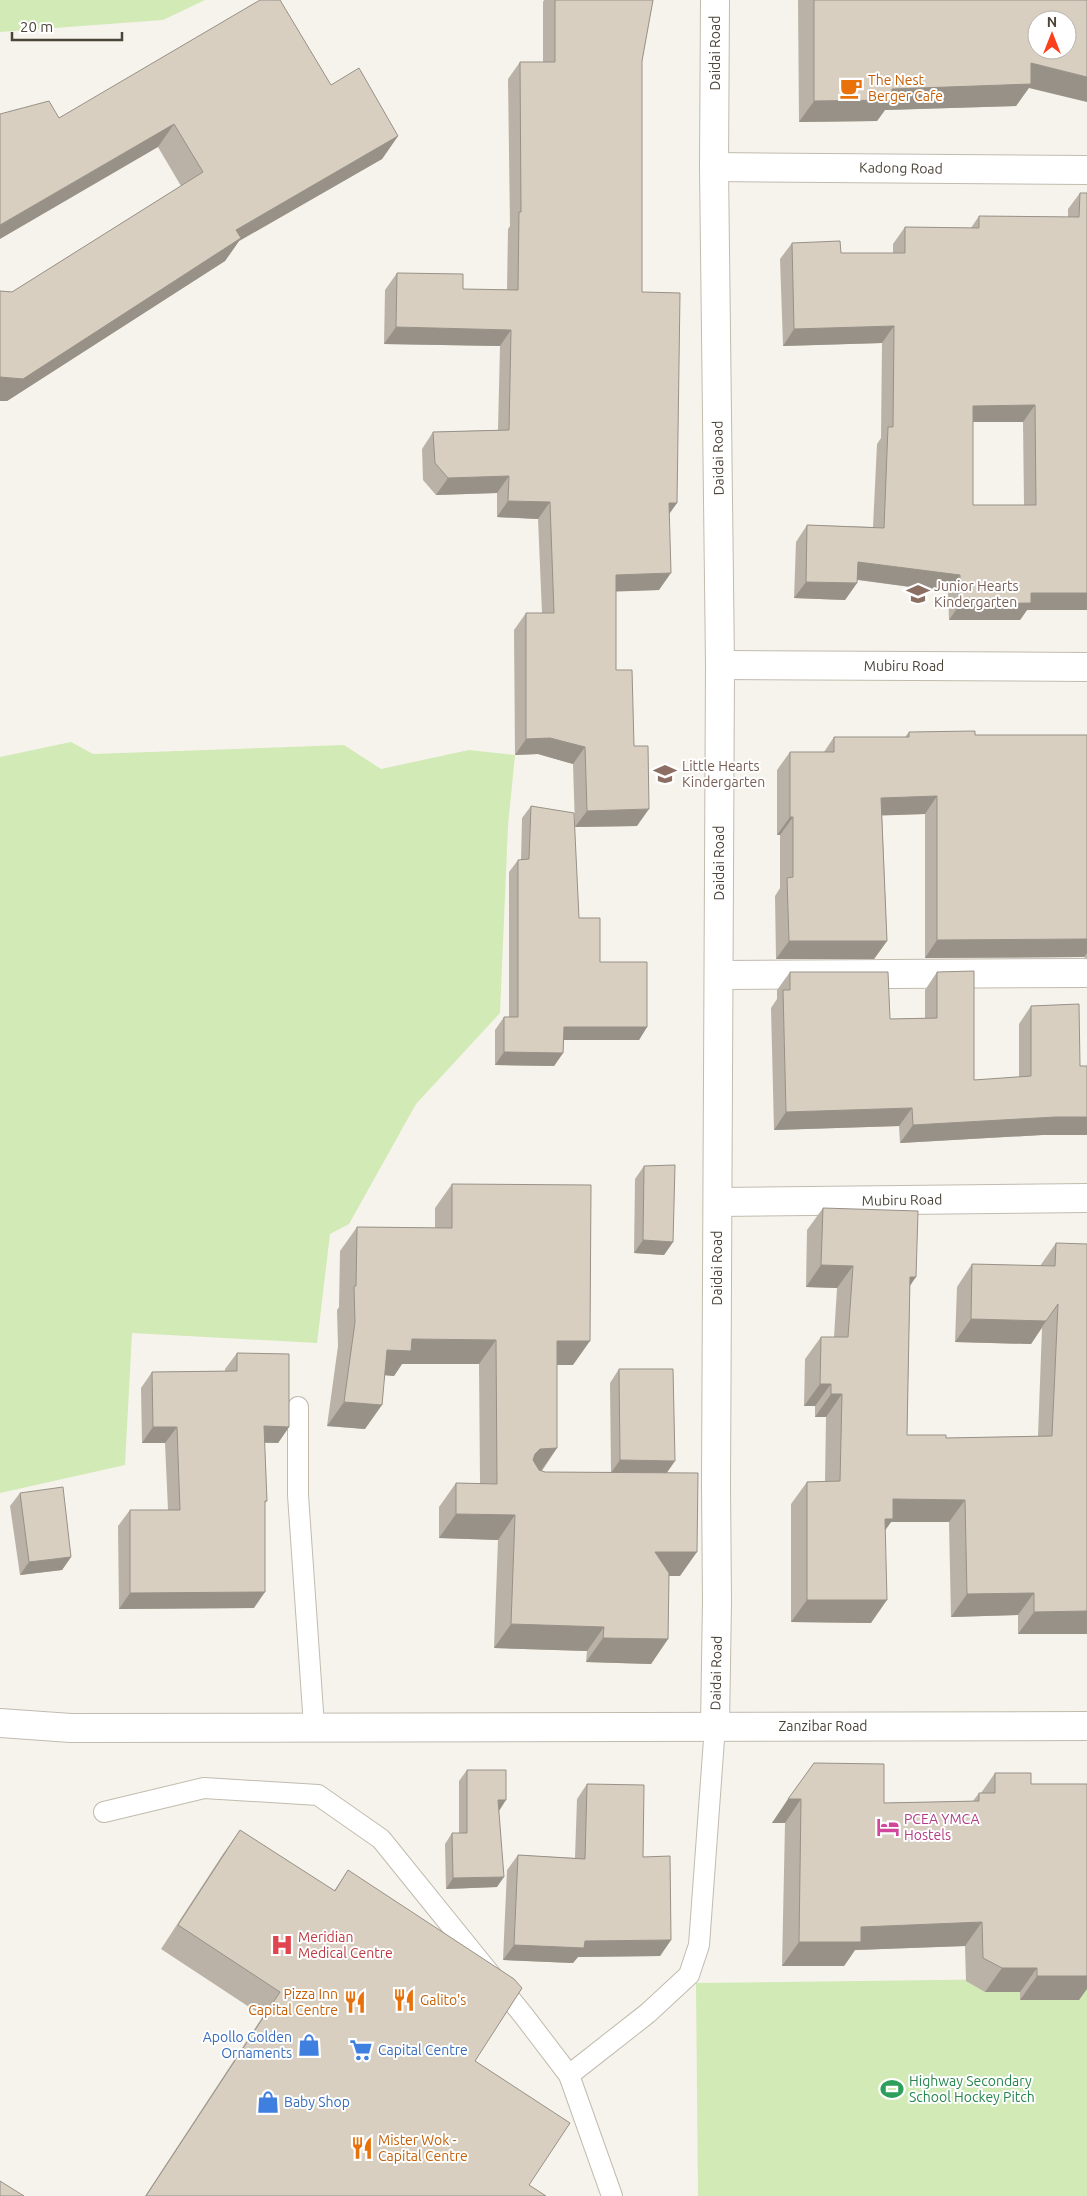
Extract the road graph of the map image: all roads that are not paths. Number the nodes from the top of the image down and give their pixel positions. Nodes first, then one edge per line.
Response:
1 (715, 0) edge
2 (714, 166) junction
3 (1087, 170) edge
4 (720, 665) junction
5 (1087, 667) edge
6 (1084, 973) dead end
7 (719, 975) junction
8 (1087, 1198) edge
9 (718, 1202) junction
10 (298, 1407) dead end
11 (0, 1723) edge
12 (314, 1726) junction
13 (715, 1726) junction
14 (1087, 1726) edge
15 (104, 1812) dead end
16 (568, 2075) junction
17 (612, 2196) edge

1 - 2 street, Daidai Road
2 - 3 street, Kadong Road
2 - 4 street, Daidai Road
4 - 5 street, Mubiru Road
4 - 7 street, Daidai Road
6 - 7 street
7 - 9 street, Daidai Road
8 - 9 street, Mubiru Road
9 - 13 street, Daidai Road
10 - 12 lane
11 - 12 street, Zanzibar Road
12 - 13 street, Zanzibar Road
13 - 14 street, Zanzibar Road
13 - 16 lane
15 - 16 lane
16 - 17 lane

